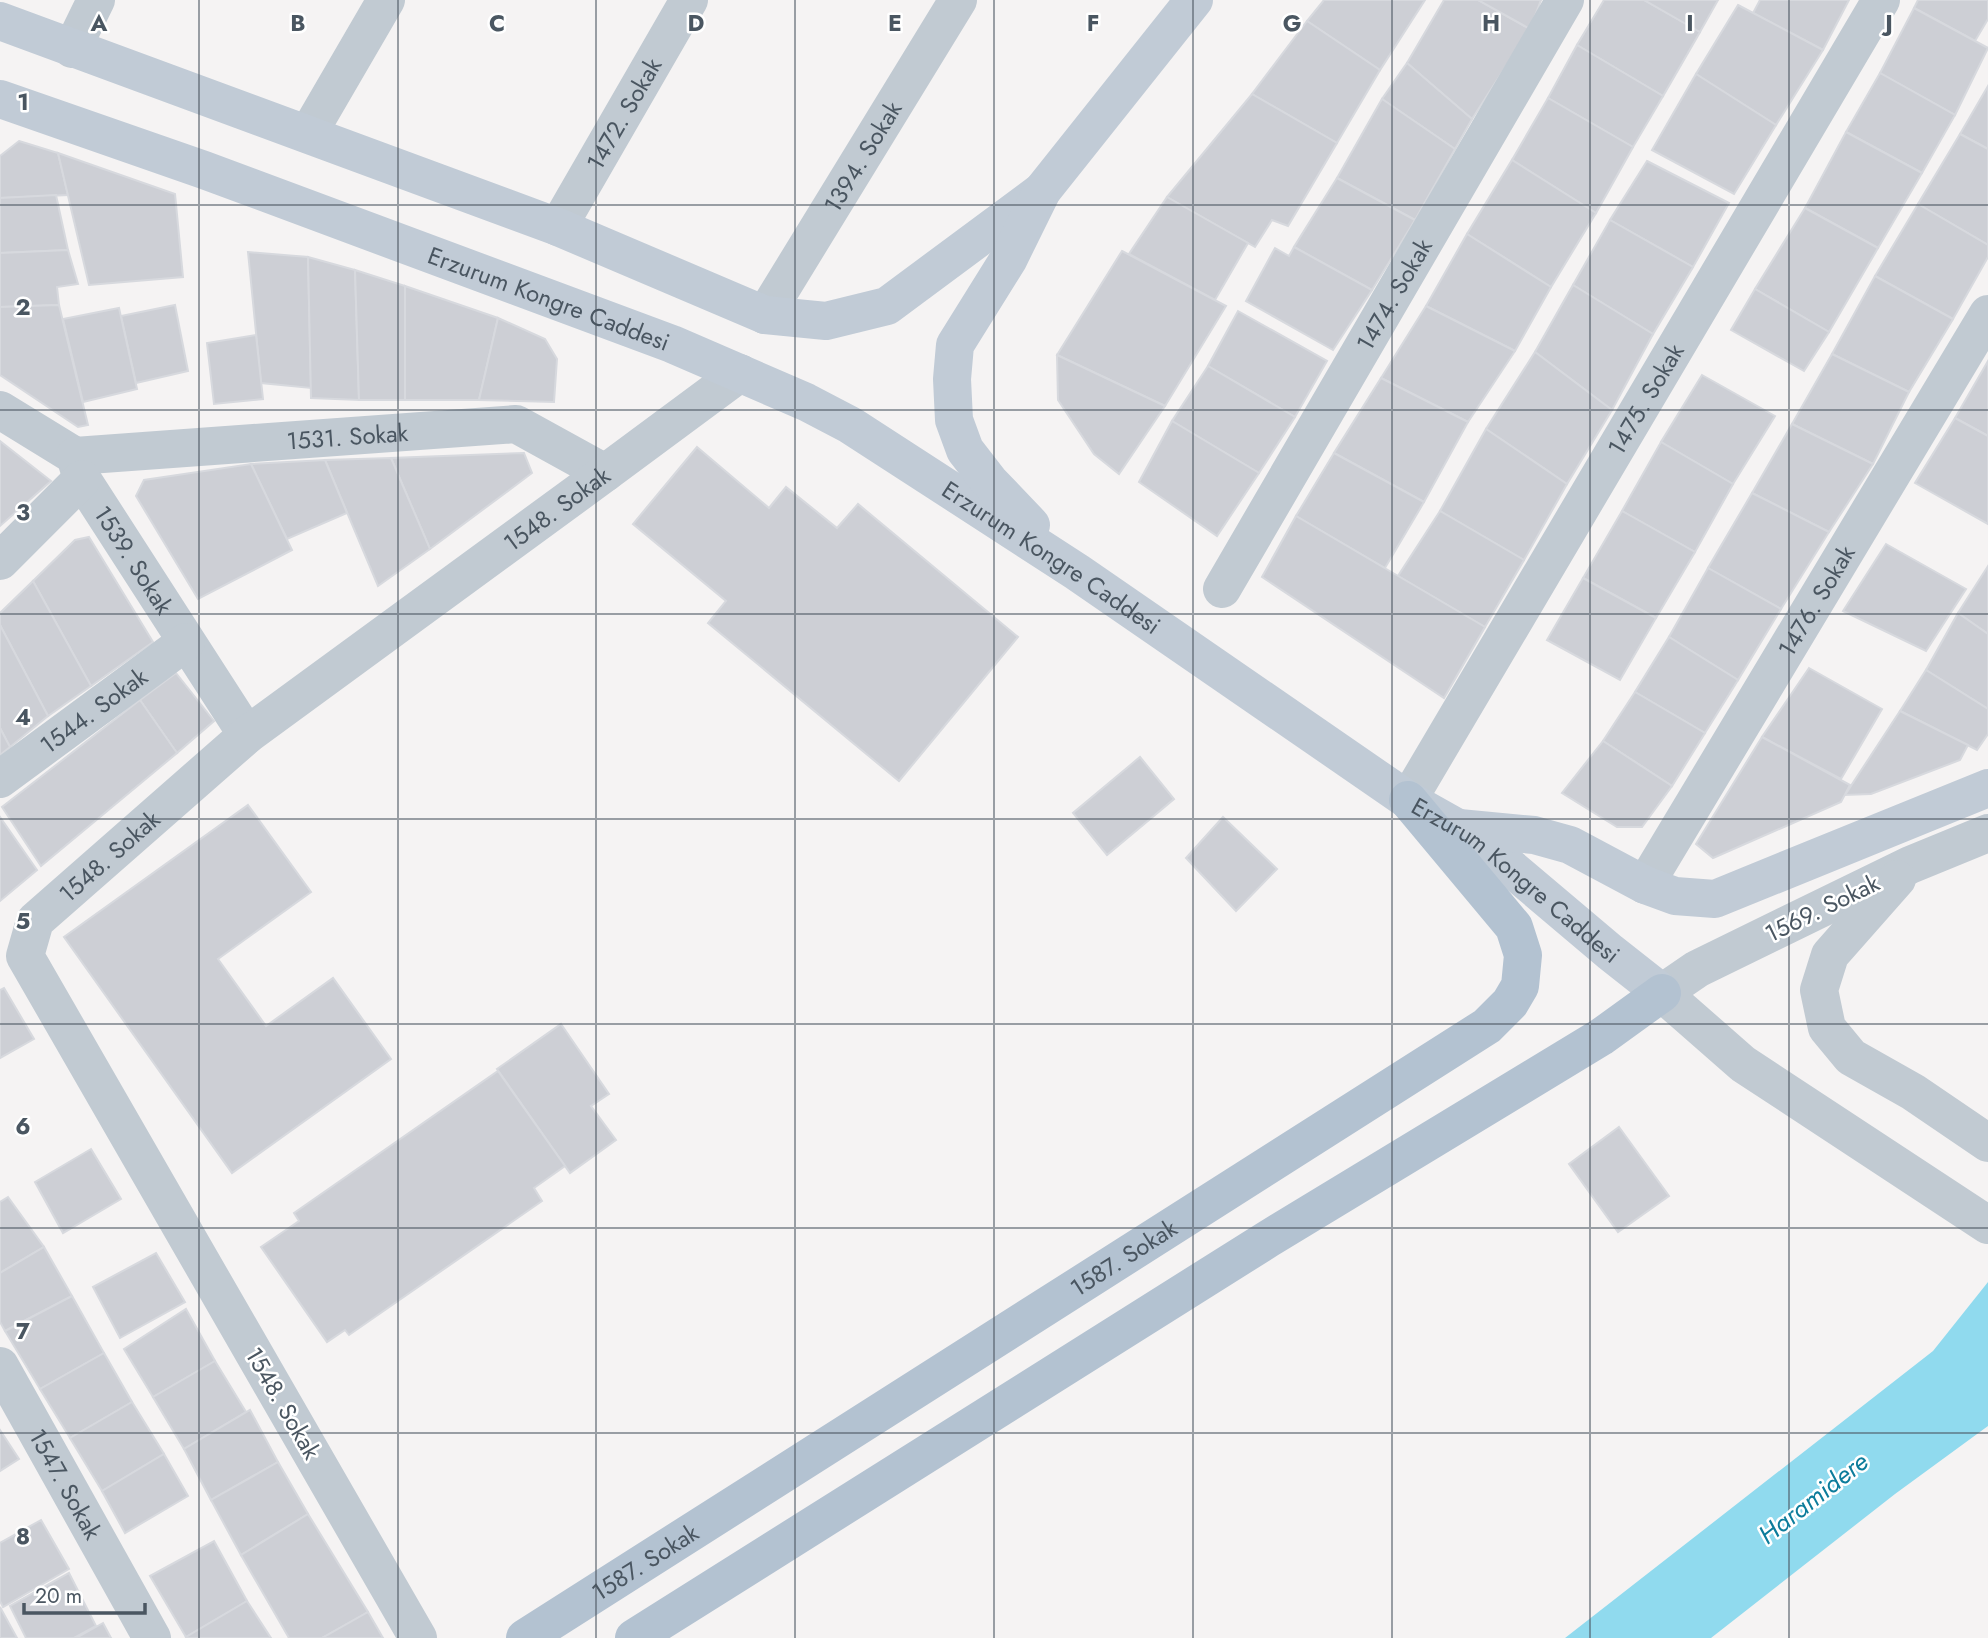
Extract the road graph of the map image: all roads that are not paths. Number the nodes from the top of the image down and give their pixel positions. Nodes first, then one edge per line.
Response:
1 (96, 0) edge
2 (386, 0) edge
3 (689, 0) edge
4 (958, 0) edge
5 (1194, 0) edge
6 (1565, 0) edge
7 (1881, 0) edge
8 (0, 21) edge
9 (72, 49) junction
10 (0, 99) edge
11 (308, 134) junction
12 (1042, 191) junction
13 (558, 227) junction
14 (1988, 314) edge
15 (765, 315) junction
16 (740, 373) junction
17 (0, 410) edge
18 (79, 468) junction
19 (605, 474) junction
20 (0, 561) edge
21 (1077, 572) junction
22 (1222, 589) dead end
23 (186, 642) junction
24 (247, 735) junction
25 (0, 779) edge
26 (1984, 784) edge
27 (1408, 800) junction
28 (1459, 828) junction
29 (1988, 833) edge
30 (1910, 865) junction
31 (1645, 885) junction
32 (1662, 993) junction
33 (1988, 1143) edge
34 (1988, 1225) edge
35 (0, 1366) edge
36 (152, 1638) edge
37 (418, 1638) edge
38 (524, 1638) edge
39 (634, 1638) edge

1 - 9 street
2 - 11 street
3 - 13 street, 1472. Sokak
4 - 15 street, 1394. Sokak
5 - 12 main road
6 - 22 street, 1474. Sokak
7 - 27 street, 1475. Sokak
8 - 9 main road
9 - 11 main road
10 - 16 main road, Erzurum Kongre Caddesi
11 - 13 main road
12 - 15 main road
12 - 21 main road
13 - 15 main road
14 - 31 street, 1476. Sokak
16 - 19 street, 1548. Sokak
16 - 21 main road, Erzurum Kongre Caddesi
17 - 18 street, 1539. Sokak
18 - 19 street, 1531. Sokak
18 - 20 street
18 - 23 street, 1539. Sokak
19 - 24 street, 1548. Sokak
21 - 27 main road, Erzurum Kongre Caddesi
23 - 24 street, 1539. Sokak
23 - 25 street, 1544. Sokak
24 - 37 street, 1548. Sokak
26 - 31 main road
27 - 28 main road, Erzurum Kongre Caddesi
27 - 38 main road, 1587. Sokak
28 - 31 main road
28 - 32 main road, Erzurum Kongre Caddesi
29 - 30 street, 1569. Sokak
30 - 32 street, 1569. Sokak
30 - 33 street
32 - 34 street, Erzurum Kongre Caddesi
32 - 39 main road
35 - 36 street, 1547. Sokak

